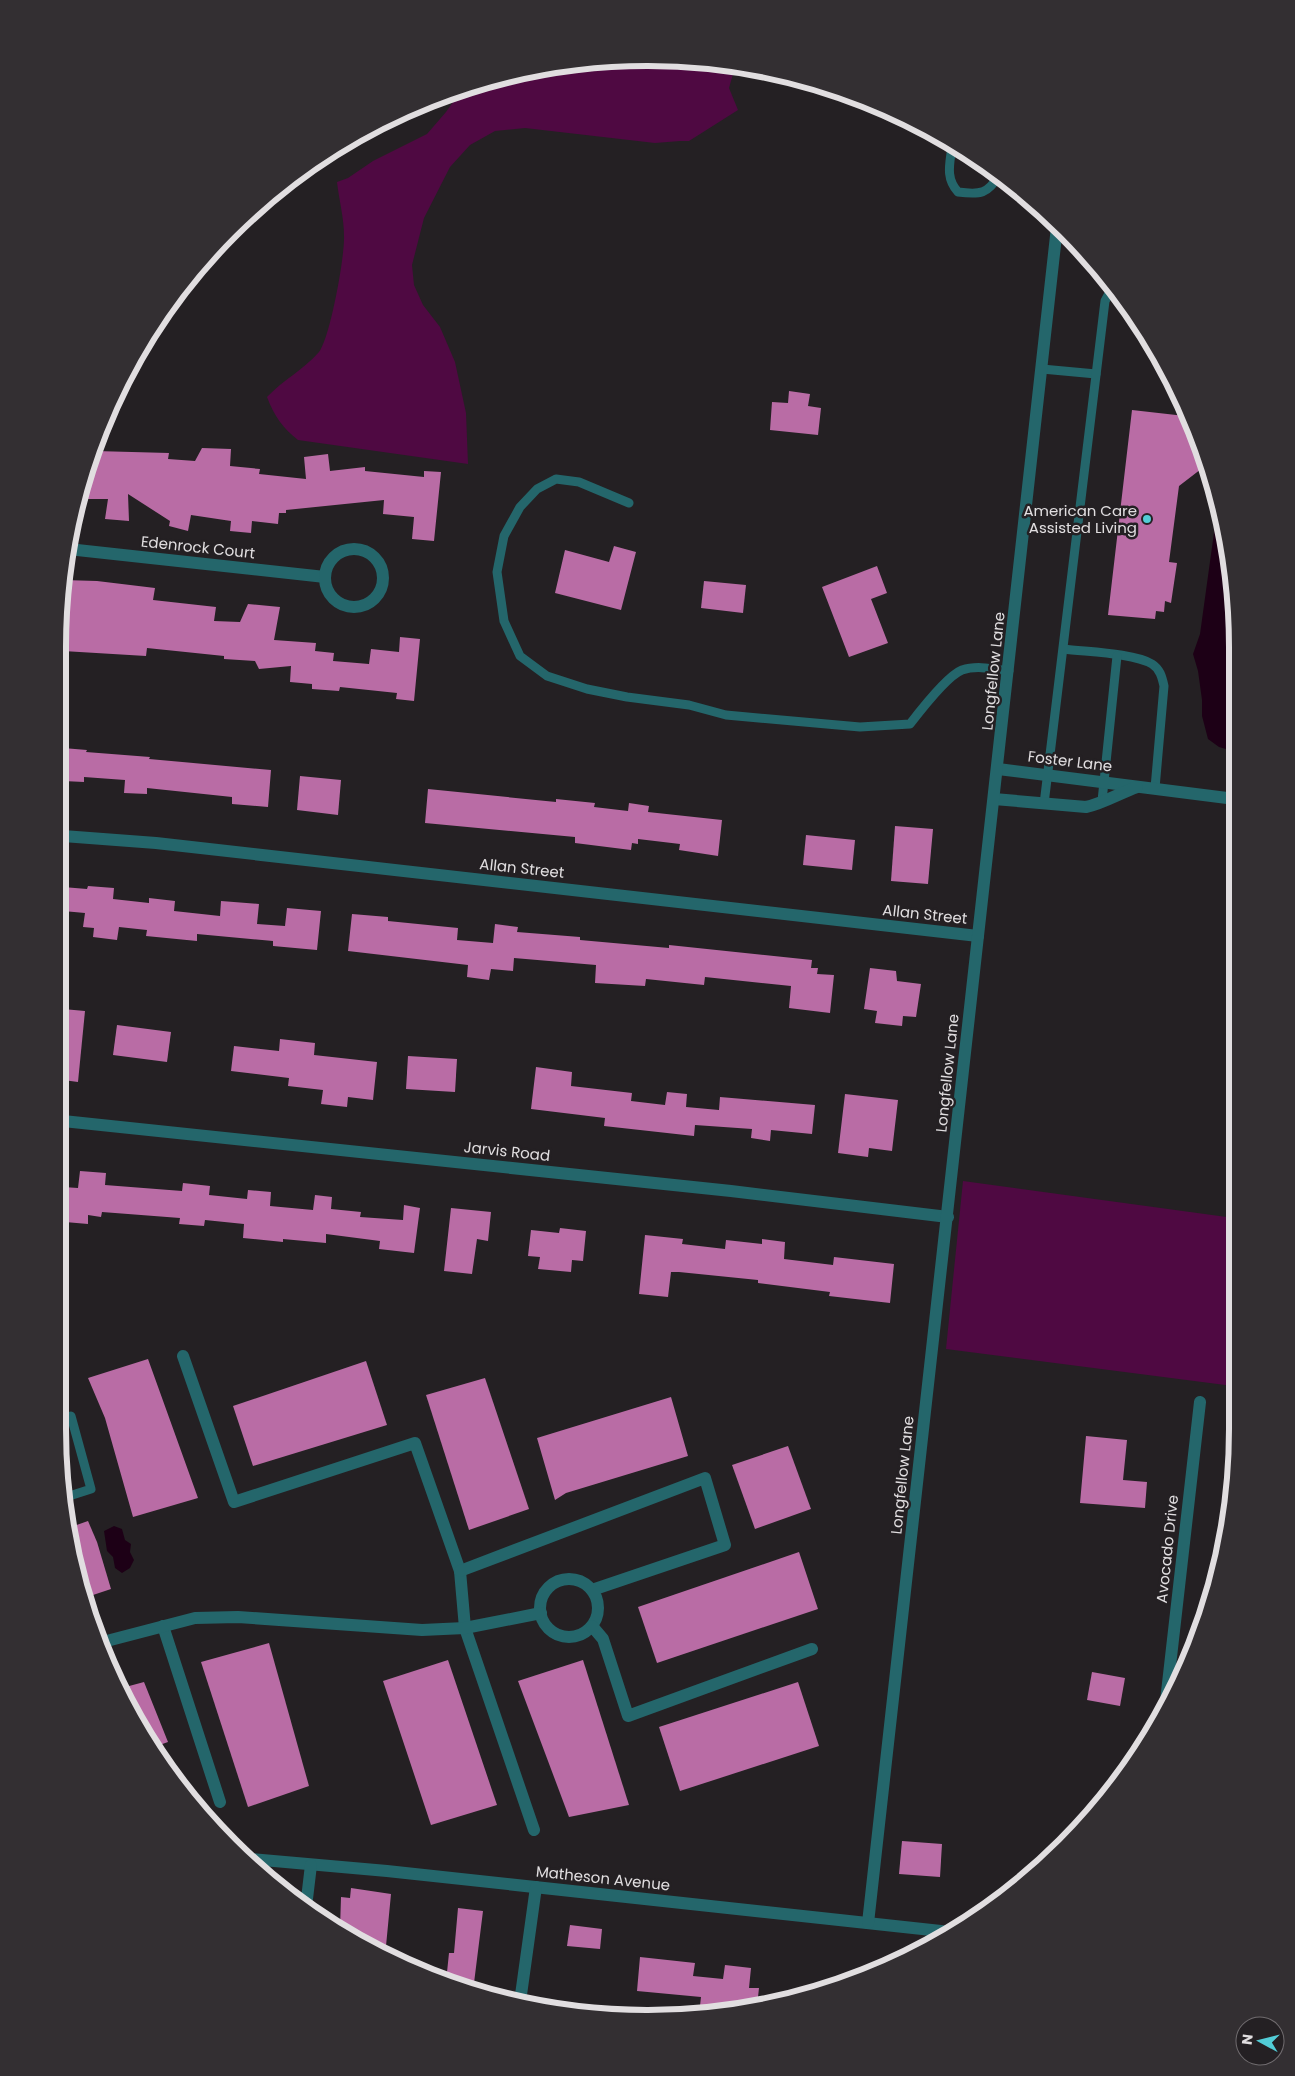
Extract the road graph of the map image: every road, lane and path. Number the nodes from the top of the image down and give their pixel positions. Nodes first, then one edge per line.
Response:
1 (951, 152) edge
2 (995, 181) edge
3 (1056, 234) edge
4 (1109, 294) edge
5 (1042, 369) junction
6 (1096, 374) junction
7 (629, 503) dead end
8 (75, 550) edge
9 (325, 577) junction
10 (1064, 649) junction
11 (1117, 656) junction
12 (1009, 670) junction
13 (998, 769) junction
14 (1048, 775) junction
15 (1104, 782) junction
16 (1139, 786) junction
17 (1155, 788) junction
18 (1229, 798) edge
19 (994, 799) junction
20 (1102, 801) junction
21 (1044, 804) junction
22 (66, 836) edge
23 (978, 936) junction
24 (66, 1121) edge
25 (948, 1217) junction
26 (183, 1356) dead end
27 (1200, 1402) dead end
28 (66, 1418) edge
29 (70, 1496) edge
30 (460, 1571) junction
31 (592, 1590) junction
32 (541, 1613) junction
33 (163, 1626) junction
34 (592, 1626) junction
35 (465, 1628) junction
36 (106, 1641) edge
37 (812, 1649) dead end
38 (1167, 1689) edge
39 (220, 1802) dead end
40 (534, 1830) dead end
41 (257, 1860) edge
42 (311, 1865) junction
43 (536, 1887) junction
44 (307, 1899) edge
45 (868, 1923) junction
46 (940, 1931) edge
47 (521, 1996) edge

1 - 2 lane
3 - 5 street, Longfellow Lane
4 - 6 lane
5 - 6 lane
5 - 12 street, Longfellow Lane
6 - 10 lane
7 - 12 lane
8 - 9 street, Edenrock Court
9 - 9 street
10 - 11 lane
10 - 14 lane
11 - 15 lane
11 - 17 lane
12 - 13 street, Longfellow Lane
13 - 14 street, Foster Lane
13 - 19 street, Longfellow Lane
14 - 15 street, Foster Lane
14 - 21 lane
15 - 16 street, Foster Lane
15 - 20 lane
16 - 17 street, Foster Lane
16 - 20 street, Foster Lane
17 - 18 street, Foster Lane
19 - 21 street, Foster Lane
19 - 23 street, Longfellow Lane
20 - 21 street, Foster Lane
22 - 23 street, Allan Street
23 - 25 street, Longfellow Lane
24 - 25 street, Jarvis Road
25 - 45 street, Longfellow Lane
26 - 30 street
27 - 38 street, Avocado Drive
28 - 29 lane
30 - 31 street
30 - 35 street
31 - 32 street
31 - 34 street
32 - 34 street
32 - 35 street
33 - 35 street
33 - 36 street
33 - 39 street
34 - 37 street
35 - 40 street
41 - 42 street, Matheson Avenue
42 - 43 street, Matheson Avenue
42 - 44 street
43 - 45 street, Matheson Avenue
43 - 47 street
45 - 46 street, Matheson Avenue

